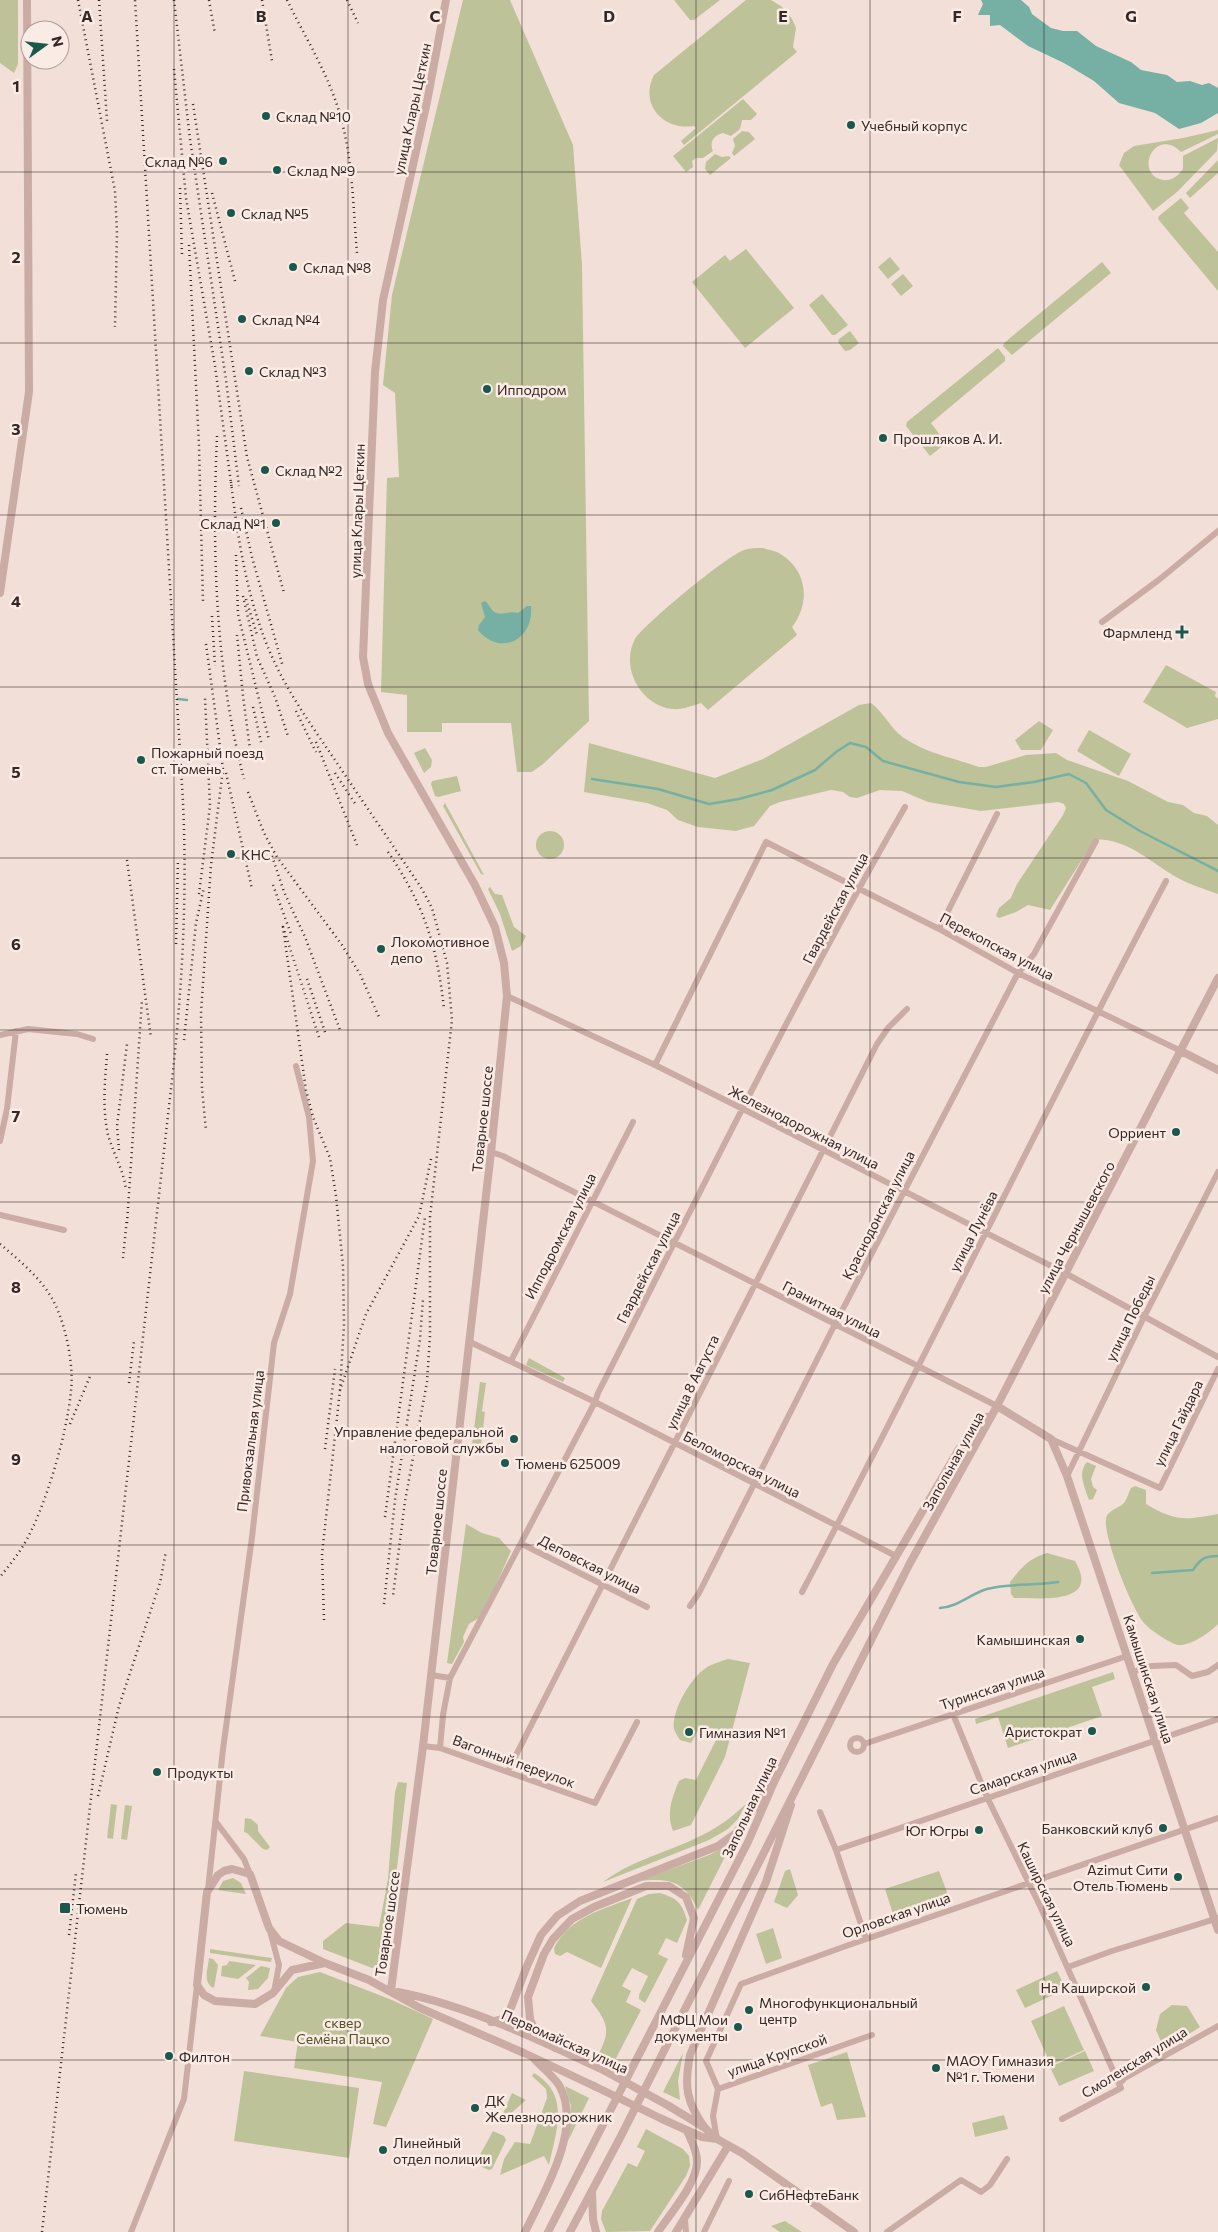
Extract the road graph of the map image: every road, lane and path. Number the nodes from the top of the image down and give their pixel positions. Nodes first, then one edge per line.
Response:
1 (26, 0) edge
2 (446, 0) edge
3 (1218, 531) edge
4 (0, 593) edge
5 (1102, 622) dead end
6 (905, 807) dead end
7 (997, 814) dead end
8 (1096, 841) dead end
9 (1166, 881) dead end
10 (858, 889) junction
11 (939, 929) junction
12 (1018, 973) junction
13 (1218, 978) edge
14 (507, 996) junction
15 (906, 1009) dead end
16 (1097, 1011) junction
17 (16, 1031) junction
18 (0, 1035) edge
19 (93, 1039) dead end
20 (1182, 1051) junction
21 (655, 1065) junction
22 (296, 1066) dead end
23 (1218, 1070) edge
24 (743, 1109) junction
25 (633, 1122) dead end
26 (0, 1141) edge
27 (822, 1150) junction
28 (491, 1152) junction
29 (1218, 1172) edge
30 (904, 1192) junction
31 (592, 1201) junction
32 (0, 1215) edge
33 (64, 1230) dead end
34 (987, 1233) junction
35 (675, 1243) junction
36 (1065, 1273) junction
37 (754, 1285) junction
38 (1144, 1317) junction
39 (835, 1324) junction
40 (470, 1342) junction
41 (1218, 1356) edge
42 (511, 1361) junction
43 (918, 1367) junction
44 (1218, 1369) edge
45 (595, 1402) junction
46 (997, 1406) junction
47 (1051, 1438) junction
48 (676, 1444) junction
49 (1080, 1450) junction
50 (1068, 1476) junction
51 (755, 1484) junction
52 (1160, 1488) joint
53 (837, 1526) junction
54 (522, 1544) junction
55 (896, 1556) junction
56 (604, 1585) junction
57 (802, 1592) dead end
58 (690, 1606) dead end
59 (647, 1607) dead end
60 (1127, 1656) junction
61 (1218, 1665) edge
62 (1132, 1672) junction
63 (431, 1675) junction
64 (450, 1678) junction
65 (953, 1714) junction
66 (1218, 1718) edge
67 (637, 1722) dead end
68 (1156, 1740) junction
69 (864, 1744) dead end
70 (423, 1746) junction
71 (440, 1748) junction
72 (508, 1771) junction
73 (775, 1780) junction
74 (796, 1789) junction
75 (987, 1797) junction
76 (820, 1812) dead end
77 (1218, 1818) edge
78 (216, 1822) junction
79 (1185, 1829) junction
80 (836, 1850) junction
81 (250, 1874) junction
82 (1028, 1883) junction
83 (208, 1892) junction
84 (1216, 1919) edge
85 (269, 1928) junction
86 (1218, 1930) edge
87 (866, 1939) junction
88 (325, 1963) junction
89 (685, 1963) junction
90 (1068, 1968) junction
91 (197, 1985) junction
92 (391, 1990) junction
93 (273, 1993) junction
94 (491, 2022) junction
95 (1218, 2026) edge
96 (872, 2035) dead end
97 (555, 2048) junction
98 (532, 2056) junction
99 (1119, 2084) junction
100 (718, 2089) junction
101 (1062, 2119) dead end
102 (705, 2128) junction
103 (687, 2131) junction
104 (717, 2140) junction
105 (728, 2146) junction
106 (1007, 2159) dead end
107 (729, 2181) dead end
108 (592, 2190) junction
109 (685, 2220) junction
110 (131, 2232) edge
111 (525, 2232) edge
112 (548, 2232) edge
113 (570, 2232) edge
114 (596, 2232) edge
115 (658, 2232) edge
116 (676, 2232) edge
117 (686, 2232) edge
118 (704, 2232) edge
119 (854, 2232) edge
120 (887, 2232) edge

1 - 4 street
2 - 14 street, улица Клары Цеткин
3 - 5 street
6 - 10 street, Гвардейская улица
7 - 11 street
8 - 12 street, Краснодонская улица
9 - 16 street, улица Лунёва
10 - 11 street, Перекопская улица
10 - 21 street, Перекопская улица
10 - 24 street, Гвардейская улица
11 - 12 street, Перекопская улица
12 - 16 street, Перекопская улица
12 - 30 street, Краснодонская улица
13 - 20 street, улица Чернышевского
14 - 21 street, Железнодорожная улица
14 - 28 street, Товарное шоссе
15 - 27 street, улица 8 Августа
16 - 20 street, Перекопская улица
16 - 34 street, улица Лунёва
17 - 18 street
17 - 19 street
17 - 26 street
20 - 23 street, Перекопская улица
20 - 36 street, улица Чернышевского
21 - 24 street, Железнодорожная улица
22 - 78 street, Привокзальная улица
24 - 27 street, Железнодорожная улица
24 - 35 street, Гвардейская улица
25 - 31 street, Ипподромская улица
27 - 30 street, Железнодорожная улица
27 - 37 street, улица 8 Августа
28 - 31 street, Гранитная улица
28 - 40 street, Товарное шоссе
29 - 38 street, улица Победы
30 - 34 street, Железнодорожная улица
30 - 39 street, Краснодонская улица
31 - 35 street, Гранитная улица
31 - 42 street, Ипподромская улица
32 - 33 street
34 - 36 street, Железнодорожная улица
34 - 43 street, улица Лунёва
35 - 37 street, Гранитная улица
35 - 45 street, Гвардейская улица
36 - 38 street, Железнодорожная улица
36 - 46 street, улица Чернышевского
37 - 39 street, Гранитная улица
37 - 48 street, улица 8 Августа
38 - 41 street, Железнодорожная улица
38 - 49 street, улица Победы
39 - 43 street, Гранитная улица
39 - 51 street, Краснодонская улица
40 - 42 street, Беломорская улица
40 - 63 street, Товарное шоссе
42 - 45 street, Беломорская улица
43 - 46 street, Гранитная улица
43 - 53 street, улица Лунёва
44 - 52 street, улица Гайдара
45 - 48 street, Беломорская улица
45 - 54 street, Гвардейская улица
46 - 47 street, Гранитная улица
46 - 55 street, Запольная улица
46 - 74 street, Запольная улица
47 - 49 street, Гранитная улица
47 - 50 street, Камышинская улица
48 - 51 street, Беломорская улица
48 - 56 street, улица 8 Августа
49 - 50 street, улица Победы
49 - 52 street, Гранитная улица
50 - 60 street, Камышинская улица
51 - 53 street, Беломорская улица
51 - 58 street, Краснодонская улица
53 - 55 street, Беломорская улица
53 - 57 street, улица Лунёва
54 - 56 street, Деповская улица
54 - 64 street, Гвардейская улица
55 - 73 street, Запольная улица
56 - 59 street, Деповская улица
56 - 72 street, улица 8 Августа
60 - 62 street, Камышинская улица
60 - 65 street, Туринская улица
61 - 62 street
62 - 68 street, Камышинская улица
63 - 64 street
63 - 70 street, Товарное шоссе
64 - 71 street, Гвардейская улица
65 - 69 street, Туринская улица
65 - 75 street, Каширская улица
66 - 68 street, Самарская улица
67 - 72 street, Вагонный переулок
68 - 75 street, Самарская улица
68 - 79 street, Камышинская улица
70 - 71 street, Вагонный переулок
70 - 92 street, Товарное шоссе
71 - 72 street, Вагонный переулок
73 - 89 street, Запольная улица
73 - 94 street
74 - 102 street
74 - 108 street, Запольная улица
75 - 80 street, Самарская улица
75 - 82 street, Каширская улица
76 - 80 street
77 - 79 street, Орловская улица
78 - 81 street
78 - 83 street, Привокзальная улица
79 - 82 street, Орловская улица
79 - 84 street, Камышинская улица
80 - 87 street
81 - 83 street, Привокзальная улица
81 - 85 street
82 - 87 street, Орловская улица
82 - 90 street, Каширская улица
83 - 91 street, Привокзальная улица
84 - 86 street, Камышинская улица
84 - 90 street
85 - 88 street
85 - 93 street
87 - 100 street, Орловская улица
88 - 92 street, Первомайская улица
88 - 93 street
89 - 97 street
89 - 112 street, Запольная улица
90 - 99 street, Каширская улица
91 - 93 street
91 - 110 street
92 - 94 street, Первомайская улица
92 - 98 street, Первомайская улица
94 - 97 street, Первомайская улица
95 - 99 street, Смоленская улица
96 - 100 street, улица Крупской
97 - 102 street, Первомайская улица, bridge
98 - 103 street, Первомайская улица, bridge
98 - 111 street
99 - 101 street, Смоленская улица
100 - 104 street
102 - 104 street, Первомайская улица
103 - 104 street, Первомайская улица
103 - 115 street
104 - 105 street, Первомайская улица
105 - 109 street
105 - 119 street, Первомайская улица
106 - 120 street
107 - 118 street
108 - 113 street, Запольная улица
108 - 114 street
109 - 116 street
109 - 117 street

